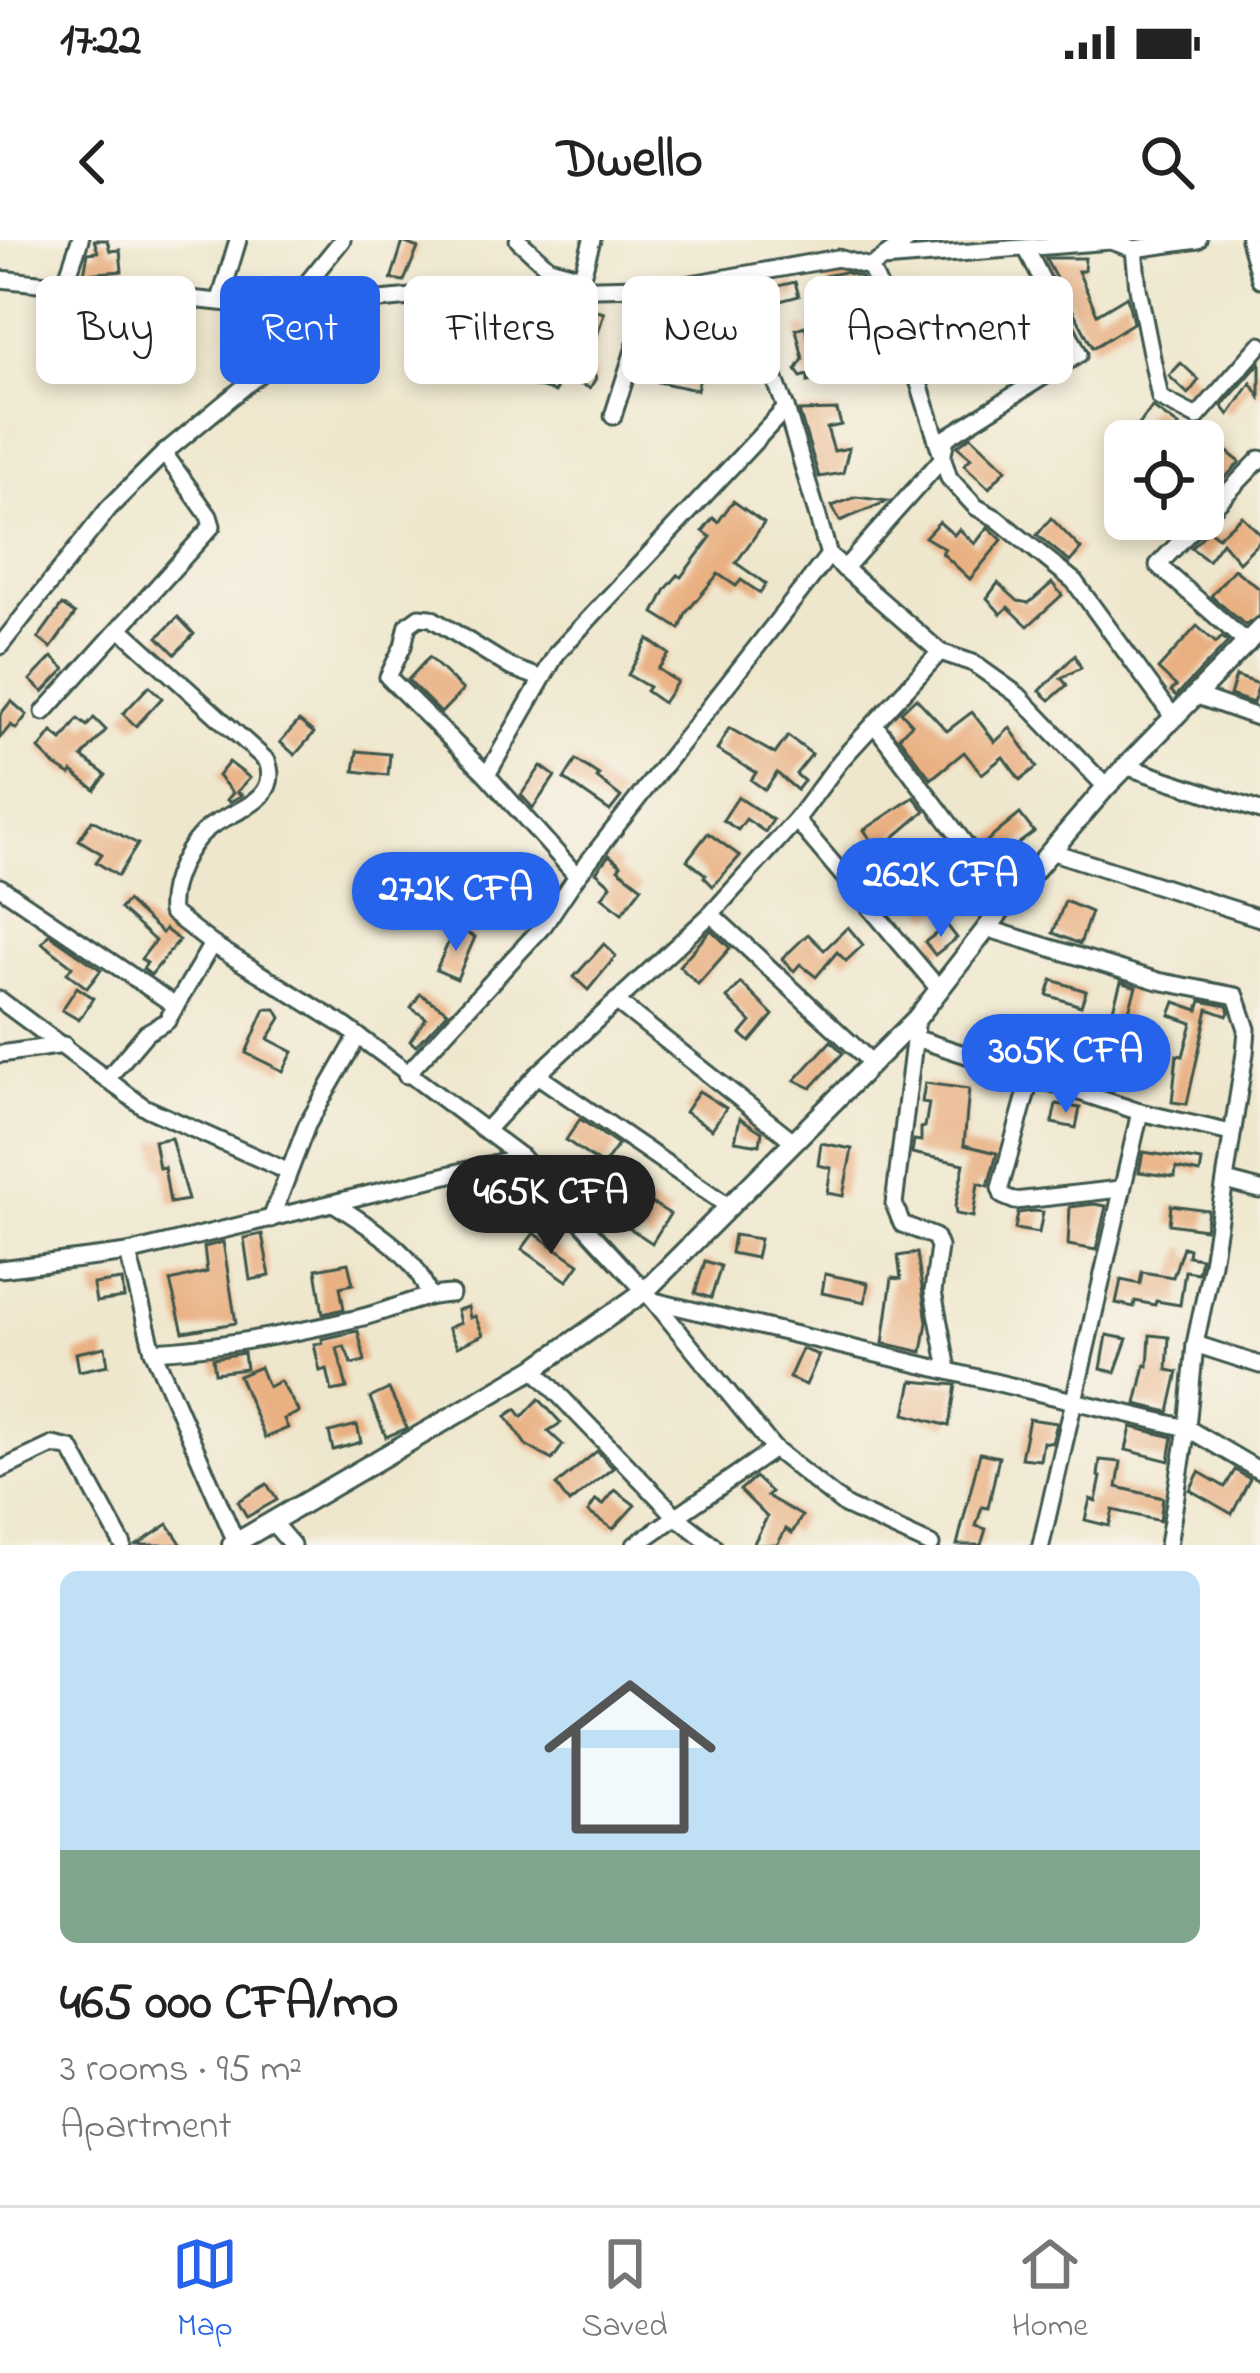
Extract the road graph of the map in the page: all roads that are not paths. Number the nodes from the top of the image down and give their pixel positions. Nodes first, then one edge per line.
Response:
1 (80, 240) edge
2 (238, 240) edge
3 (342, 240) edge
4 (518, 240) edge
5 (592, 240) edge
6 (831, 240) edge
7 (908, 240) edge
8 (1198, 240) edge
9 (1249, 240) edge
10 (1111, 241) edge
11 (1134, 249) junction
12 (1027, 250) junction
13 (838, 258) junction
14 (876, 263) junction
15 (68, 276) edge
16 (227, 276) edge
17 (313, 276) edge
18 (567, 276) edge
19 (582, 276) edge
20 (746, 276) edge
21 (0, 279) edge
22 (1260, 279) edge
23 (36, 282) edge
24 (196, 298) edge
25 (220, 300) edge
26 (1260, 345) edge
27 (248, 384) edge
28 (623, 384) edge
29 (777, 384) edge
30 (786, 408) junction
31 (613, 416) dead end
32 (164, 453) junction
33 (943, 459) junction
34 (1260, 459) edge
35 (1224, 497) edge
36 (1182, 540) edge
37 (829, 555) junction
38 (844, 569) junction
39 (122, 630) junction
40 (1254, 636) edge
41 (0, 646) edge
42 (940, 652) junction
43 (540, 678) junction
44 (1196, 696) junction
45 (44, 712) dead end
46 (1174, 718) junction
47 (1260, 718) edge
48 (875, 725) junction
49 (1128, 767) junction
50 (487, 775) junction
51 (1106, 787) junction
52 (1260, 812) edge
53 (796, 820) junction
54 (1050, 851) junction
55 (577, 876) junction
56 (0, 887) edge
57 (1008, 901) junction
58 (711, 914) junction
59 (1260, 918) edge
60 (986, 928) junction
61 (212, 944) junction
62 (938, 988) junction
63 (0, 1000) edge
64 (616, 1001) junction
65 (176, 1006) junction
66 (916, 1028) junction
67 (358, 1036) junction
68 (64, 1045) junction
69 (1252, 1053) edge
70 (0, 1054) edge
71 (872, 1063) junction
72 (406, 1075) junction
73 (537, 1075) junction
74 (1030, 1077) junction
75 (106, 1078) junction
76 (1140, 1112) junction
77 (487, 1129) junction
78 (1231, 1132) junction
79 (792, 1140) junction
80 (521, 1157) junction
81 (287, 1171) junction
82 (1226, 1181) junction
83 (1120, 1190) junction
84 (1260, 1190) edge
85 (335, 1204) junction
86 (728, 1206) junction
87 (271, 1220) junction
88 (128, 1253) junction
89 (0, 1269) edge
90 (451, 1294) dead end
91 (428, 1295) junction
92 (649, 1296) junction
93 (1195, 1344) junction
94 (153, 1351) junction
95 (1260, 1365) edge
96 (534, 1369) junction
97 (948, 1370) junction
98 (1075, 1399) junction
99 (1187, 1428) junction
100 (774, 1449) junction
101 (0, 1470) edge
102 (1260, 1471) edge
103 (678, 1518) junction
104 (273, 1523) junction
105 (234, 1544) edge
106 (124, 1545) edge
107 (292, 1545) edge
108 (635, 1545) edge
109 (713, 1545) edge
110 (931, 1545) edge
111 (1041, 1545) edge
112 (1168, 1545) edge

1 - 15 street
2 - 16 street
3 - 17 street
4 - 18 street
5 - 19 street
6 - 13 street
7 - 14 street
8 - 11 street
9 - 22 street
10 - 11 street
10 - 12 street
11 - 26 street
12 - 14 street
12 - 33 street
13 - 14 street
13 - 20 street
14 - 33 street
21 - 23 street
24 - 25 street
27 - 32 street
28 - 31 street
29 - 30 street
30 - 37 street
30 - 43 street
32 - 39 street
32 - 41 street
33 - 38 street
33 - 46 street
34 - 35 street
36 - 40 street
37 - 38 street
37 - 55 street
38 - 42 street
39 - 45 street
39 - 61 street
40 - 44 street
42 - 48 street
42 - 51 street
43 - 50 street
43 - 50 street
44 - 46 street
44 - 47 street
46 - 49 street
48 - 53 street
48 - 57 street
49 - 51 street
49 - 52 street
50 - 55 street
51 - 54 street
53 - 58 street
53 - 62 street
54 - 57 street
54 - 59 street
55 - 72 street
56 - 65 street
57 - 60 street
58 - 64 street
58 - 71 street
60 - 62 street
60 - 69 street
61 - 65 street
61 - 67 street
62 - 66 street
63 - 68 street
64 - 73 street
64 - 79 street
65 - 75 street
66 - 71 street
66 - 74 street
66 - 97 street
67 - 72 street
67 - 81 street
68 - 70 street
68 - 75 street
69 - 78 street
71 - 79 street
72 - 77 street
73 - 77 street
73 - 86 street
74 - 76 street
74 - 83 street
75 - 81 street
76 - 78 street
76 - 83 street
77 - 80 street
78 - 82 street
79 - 86 street
80 - 85 street
80 - 92 street
81 - 87 street
82 - 84 street
82 - 93 street
83 - 98 street
85 - 87 street
85 - 91 street
86 - 92 street
87 - 88 street
88 - 89 street
88 - 94 street
90 - 91 street
91 - 94 street
92 - 96 street
92 - 97 street
92 - 100 street
93 - 95 street
93 - 99 street
94 - 105 street
96 - 103 street
96 - 104 street
97 - 98 street
98 - 99 street
98 - 111 street
99 - 102 street
99 - 112 street
100 - 103 street
100 - 110 street
101 - 106 street
103 - 108 street
103 - 109 street
104 - 105 street
104 - 107 street

